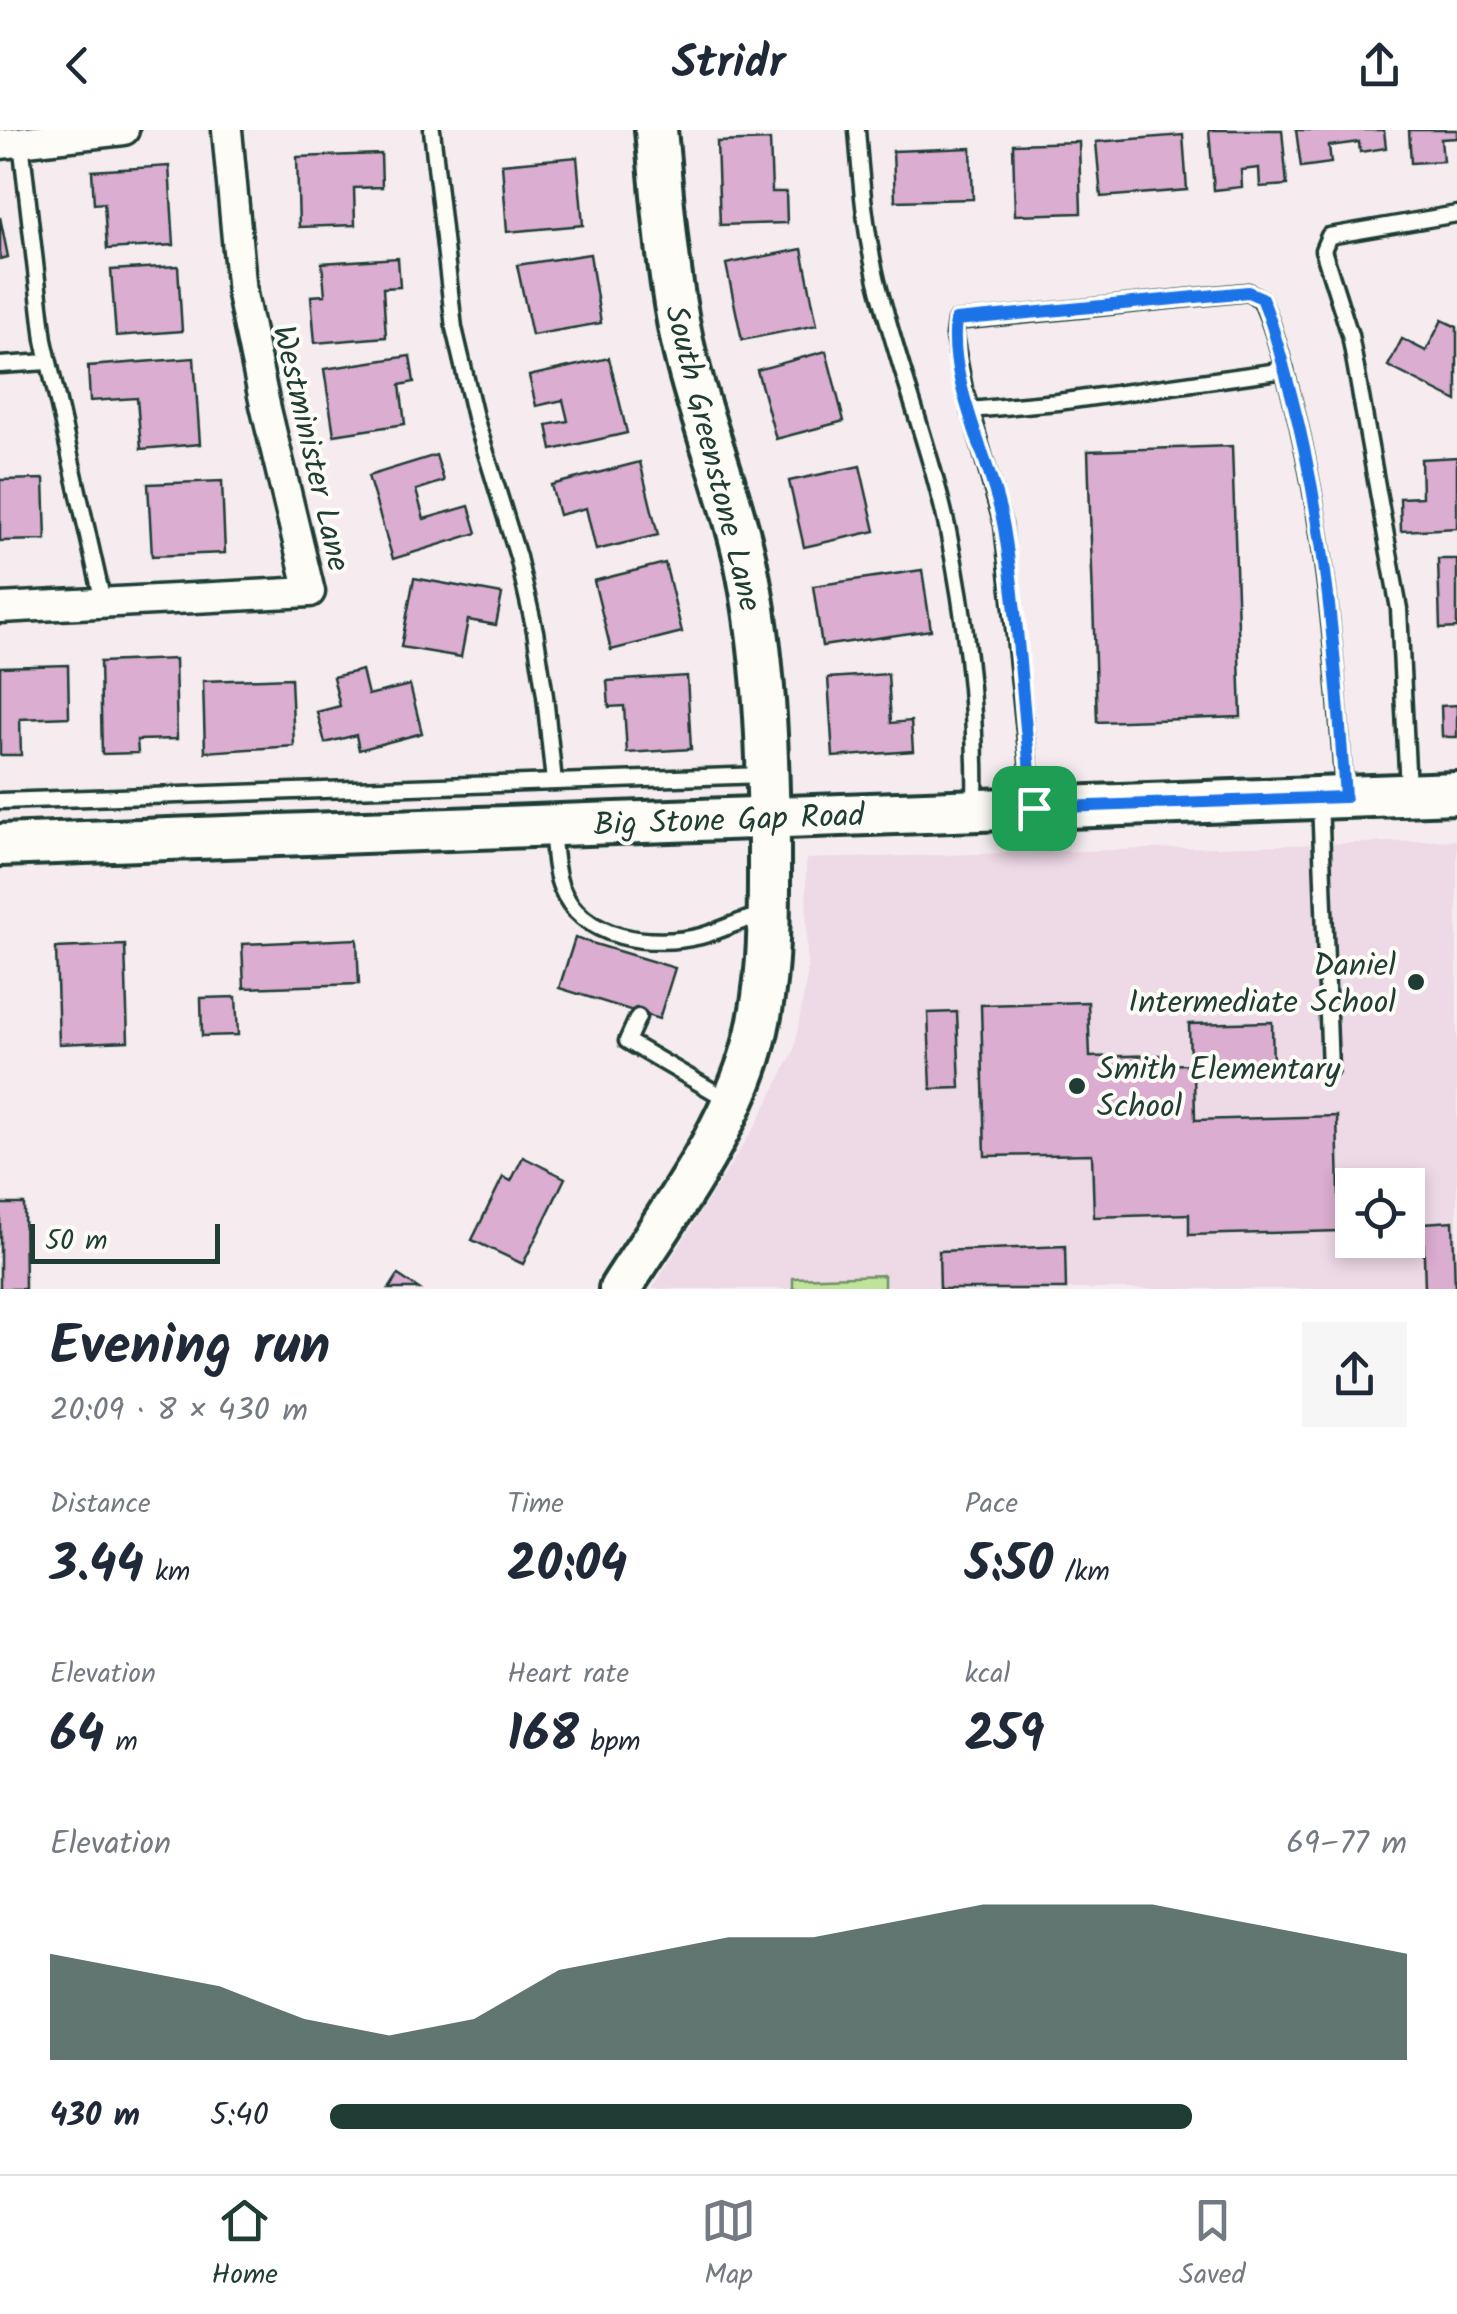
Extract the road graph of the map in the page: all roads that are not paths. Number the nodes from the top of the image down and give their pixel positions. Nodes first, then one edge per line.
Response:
1 (124, 130) edge
2 (227, 130) edge
3 (432, 130) edge
4 (656, 130) edge
5 (857, 130) edge
6 (11, 143) edge
7 (1457, 214) edge
8 (48, 362) junction
9 (0, 365) edge
10 (1284, 370) junction
11 (970, 410) junction
12 (103, 602) junction
13 (0, 608) edge
14 (767, 775) junction
15 (554, 782) junction
16 (1457, 794) edge
17 (1408, 795) junction
18 (1332, 798) junction
19 (0, 801) edge
20 (1034, 808) junction
21 (975, 811) junction
22 (768, 818) junction
23 (552, 826) junction
24 (0, 845) edge
25 (769, 915) junction
26 (638, 1017) dead end
27 (1330, 1070) dead end
28 (731, 1102) junction
29 (620, 1289) edge

1 - 6 street
2 - 12 street, Westminister Lane
3 - 15 lane
4 - 14 street, South Greenstone Lane
5 - 21 lane
6 - 8 lane
7 - 17 lane
8 - 9 lane
8 - 12 lane
10 - 11 lane
10 - 11 lane
10 - 18 lane
11 - 20 lane
12 - 13 street, Westminister Lane
14 - 15 lane
14 - 22 street, South Greenstone Lane
15 - 19 lane
16 - 17 street, Big Stone Gap Road
17 - 18 street, Big Stone Gap Road
18 - 20 street, Big Stone Gap Road
18 - 27 lane
20 - 21 street, Big Stone Gap Road
21 - 22 street, Big Stone Gap Road
22 - 23 street, Big Stone Gap Road
22 - 25 street, South Greenstone Lane
23 - 24 street, Big Stone Gap Road
23 - 25 lane
25 - 28 street, South Greenstone Lane
26 - 28 lane
28 - 29 street, South Greenstone Lane

